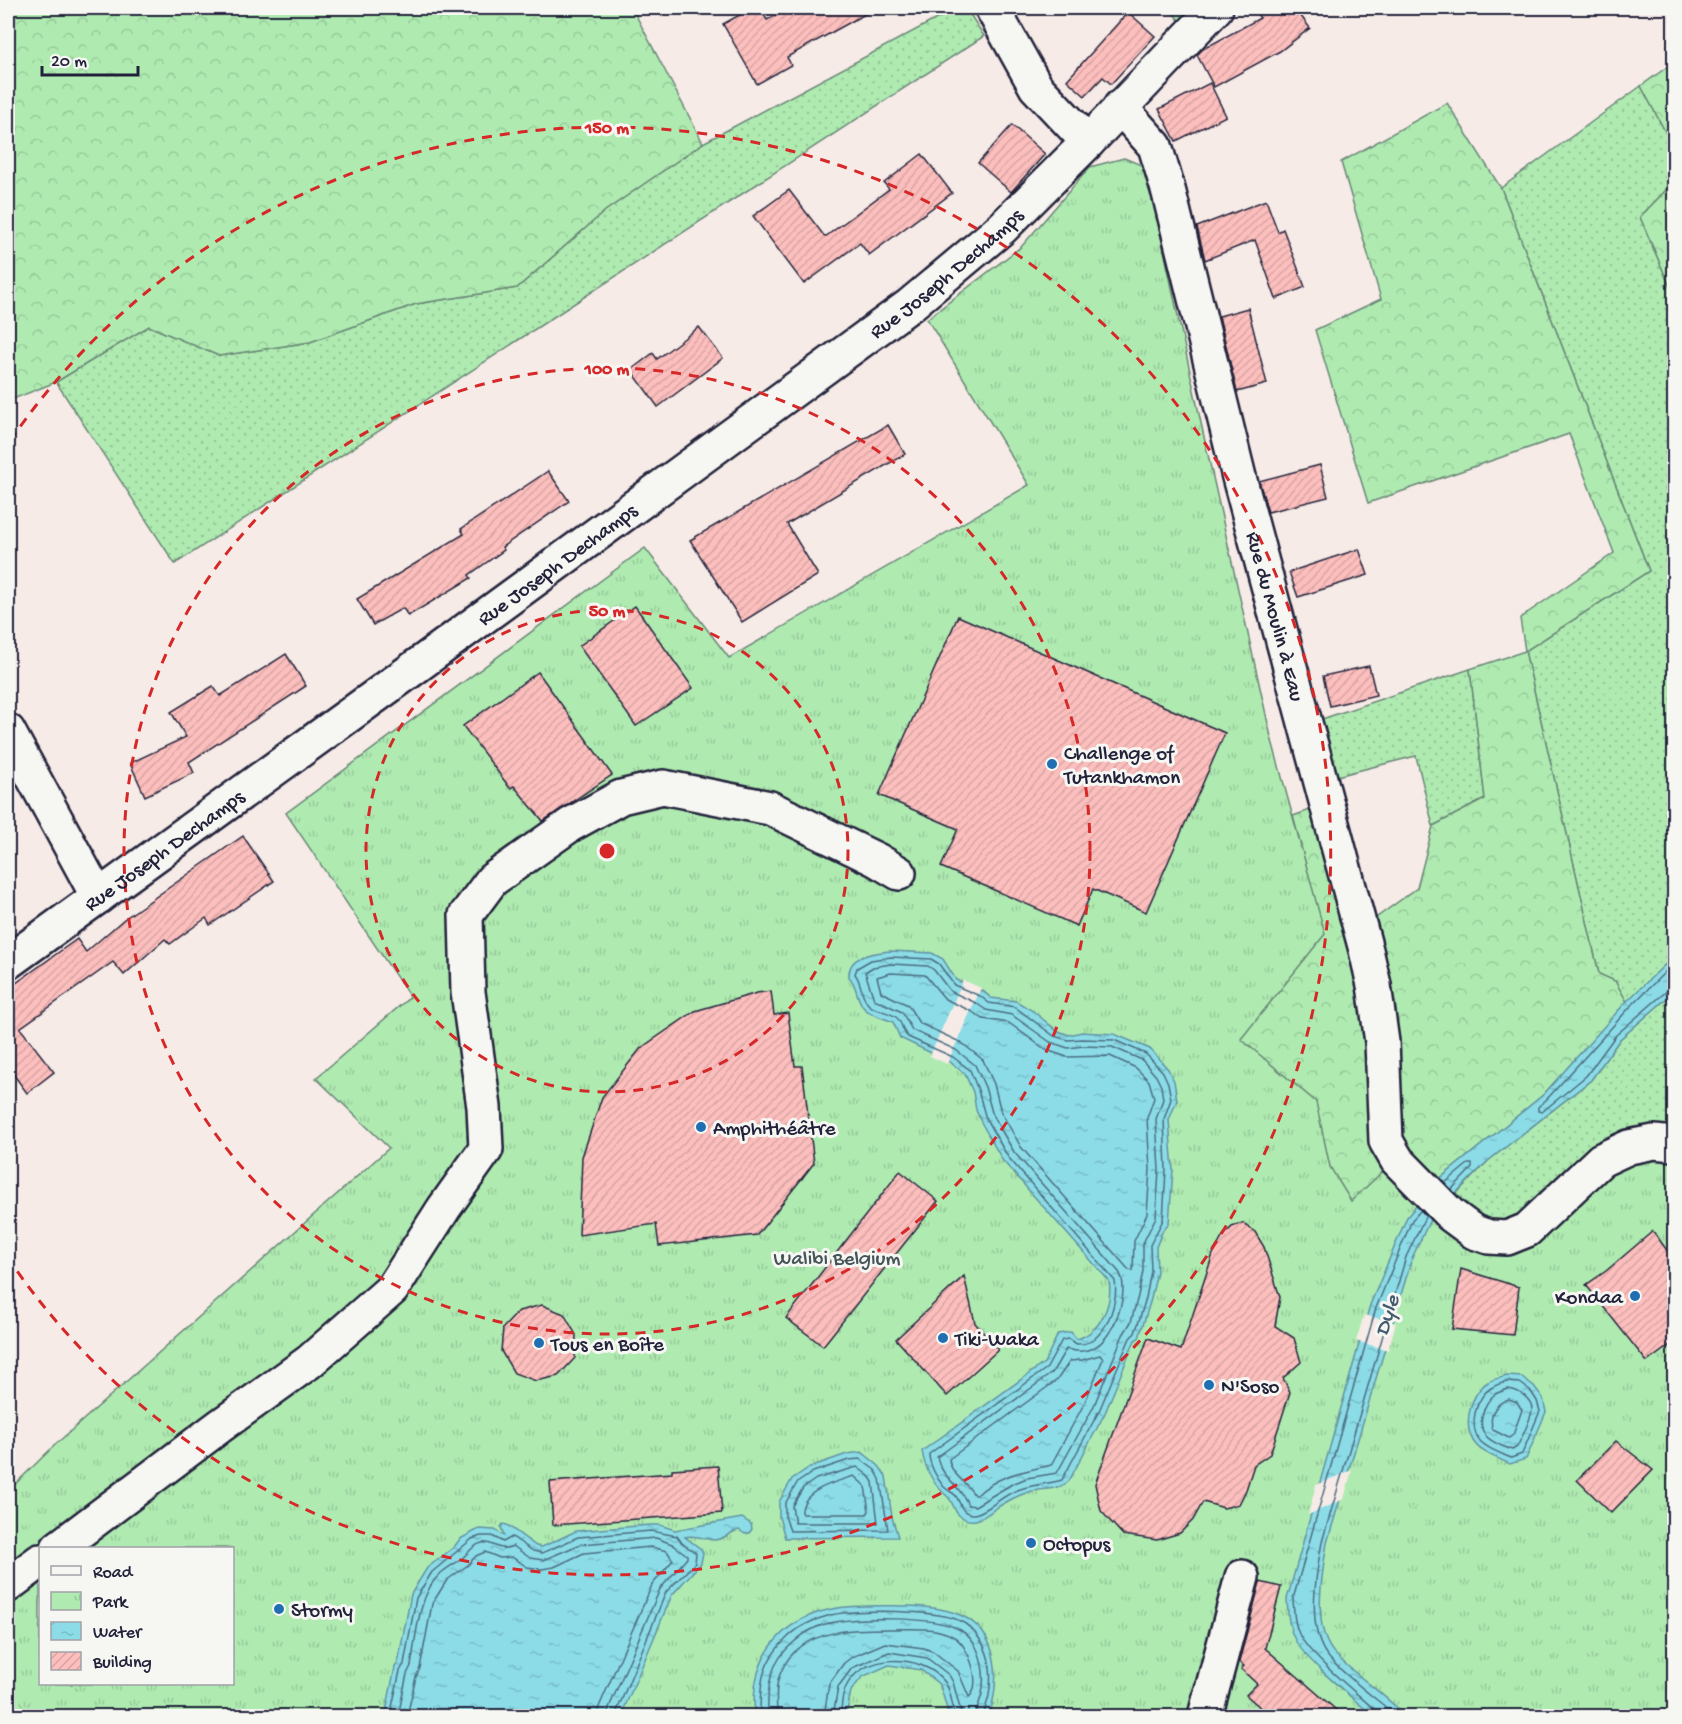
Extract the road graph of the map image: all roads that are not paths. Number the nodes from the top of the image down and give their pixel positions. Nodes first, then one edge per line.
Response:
1 (992, 8) edge
2 (1216, 8) edge
3 (1120, 107) junction
4 (1088, 142) junction
5 (8, 731) edge
6 (899, 873) dead end
7 (98, 897) junction
8 (8, 962) edge
9 (1674, 1144) edge
10 (59, 1547) edge
11 (39, 1562) edge
12 (1242, 1577) dead end
13 (8, 1585) edge
14 (1205, 1716) edge

1 - 4 street
2 - 3 street, Rue Joseph Dechamps
3 - 4 street, Rue Joseph Dechamps
3 - 9 street, Rue du Moulin à Eau
4 - 7 street, Rue Joseph Dechamps
5 - 7 street
6 - 10 street
7 - 8 street, Rue Joseph Dechamps
11 - 13 street
12 - 14 street

